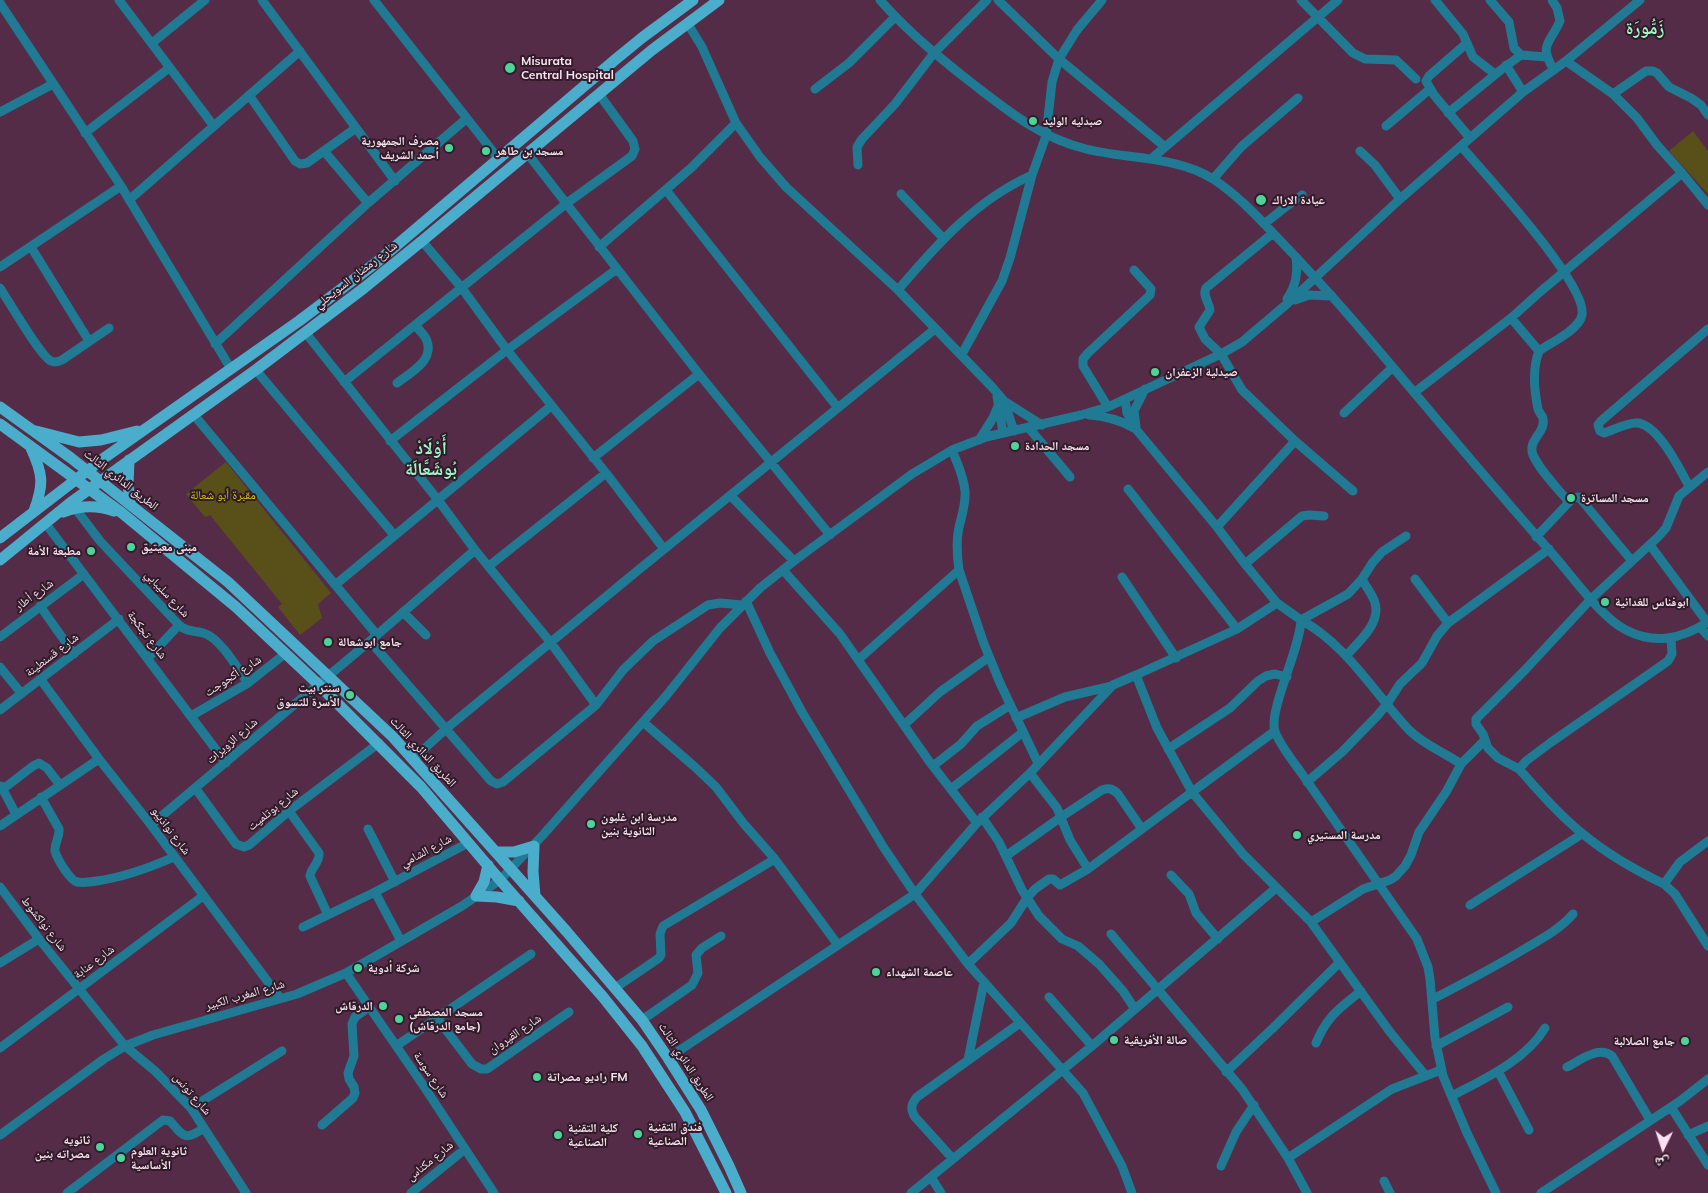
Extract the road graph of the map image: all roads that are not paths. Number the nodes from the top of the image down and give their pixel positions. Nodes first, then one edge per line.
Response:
1 (205, 0) edge
2 (262, 0) edge
3 (374, 0) edge
4 (693, 0) edge
5 (719, 0) edge
6 (880, 0) edge
7 (987, 0) edge
8 (998, 0) edge
9 (1102, 0) edge
10 (1301, 0) edge
11 (1338, 0) edge
12 (1435, 0) edge
13 (1490, 0) edge
14 (1552, 0) edge
15 (1640, 0) edge
16 (120, 1) edge
17 (0, 3) edge
18 (1318, 16) junction
19 (895, 17) junction
20 (688, 24) junction
21 (152, 43) junction
22 (1467, 43) junction
23 (300, 50) junction
24 (934, 54) junction
25 (1521, 55) junction
26 (1546, 57) junction
27 (1059, 59) junction
28 (1566, 62) junction
29 (1506, 65) junction
30 (169, 68) junction
31 (1554, 70) junction
32 (1495, 74) junction
33 (1416, 79) dead end
34 (53, 84) junction
35 (815, 89) dead end
36 (1430, 89) junction
37 (1523, 92) junction
38 (599, 94) junction
39 (1613, 94) junction
40 (249, 95) junction
41 (1298, 98) dead end
42 (0, 112) edge
43 (1448, 112) junction
44 (1708, 115) edge
45 (466, 119) junction
46 (736, 123) junction
47 (213, 125) junction
48 (1386, 126) dead end
49 (356, 128) junction
50 (85, 133) junction
51 (1046, 136) junction
52 (1470, 138) junction
53 (1164, 146) junction
54 (1461, 146) junction
55 (324, 151) junction
56 (1360, 151) dead end
57 (528, 153) junction
58 (498, 158) junction
59 (1151, 159) junction
60 (858, 165) dead end
61 (1682, 173) junction
62 (1032, 175) junction
63 (1213, 179) junction
64 (394, 181) junction
65 (121, 186) junction
66 (666, 190) junction
67 (901, 194) dead end
68 (1302, 196) dead end
69 (1400, 199) junction
70 (129, 200) junction
71 (368, 203) junction
72 (567, 203) junction
73 (1708, 206) edge
74 (1264, 224) junction
75 (1273, 233) junction
76 (944, 239) junction
77 (422, 241) junction
78 (31, 247) junction
79 (599, 247) junction
80 (1296, 257) junction
81 (0, 267) edge
82 (617, 269) junction
83 (1134, 270) dead end
84 (1564, 271) junction
85 (1315, 278) junction
86 (461, 287) junction
87 (0, 288) edge
88 (898, 290) junction
89 (1332, 296) junction
90 (1285, 306) junction
91 (1511, 318) junction
92 (415, 324) junction
93 (109, 328) dead end
94 (935, 329) junction
95 (1708, 329) edge
96 (305, 332) junction
97 (89, 341) junction
98 (215, 344) junction
99 (507, 350) junction
100 (1538, 351) junction
101 (962, 354) junction
102 (1221, 354) junction
103 (1393, 367) junction
104 (230, 369) junction
105 (257, 369) junction
106 (699, 374) junction
107 (344, 382) junction
108 (397, 383) dead end
109 (1146, 388) junction
110 (1415, 392) junction
111 (1125, 399) junction
112 (1002, 402) junction
113 (552, 406) junction
114 (0, 407) edge
115 (1108, 407) junction
116 (838, 408) junction
117 (1344, 413) dead end
118 (194, 415) junction
119 (1082, 415) junction
120 (0, 424) edge
121 (1042, 425) junction
122 (1029, 428) junction
123 (28, 429) junction
124 (144, 429) junction
125 (1014, 431) junction
126 (1137, 431) junction
127 (1003, 433) junction
128 (979, 440) junction
129 (390, 441) junction
130 (1295, 441) junction
131 (30, 447) junction
132 (952, 450) junction
133 (592, 458) junction
134 (129, 460) junction
135 (772, 463) junction
136 (87, 471) junction
137 (1708, 472) edge
138 (606, 473) junction
139 (1070, 477) dead end
140 (75, 480) junction
141 (100, 481) junction
142 (1689, 486) junction
143 (1128, 489) dead end
144 (88, 490) junction
145 (1353, 490) dead end
146 (731, 496) junction
147 (438, 500) junction
148 (1569, 502) junction
149 (131, 504) junction
150 (75, 508) junction
151 (34, 510) junction
152 (57, 514) junction
153 (122, 514) junction
154 (1324, 516) dead end
155 (46, 524) junction
156 (1217, 527) junction
157 (394, 535) junction
158 (830, 535) junction
159 (1406, 536) dead end
160 (1536, 537) junction
161 (0, 538) edge
162 (1650, 546) junction
163 (664, 549) junction
164 (1548, 549) junction
165 (475, 550) junction
166 (0, 560) edge
167 (794, 561) junction
168 (1632, 561) junction
169 (1244, 564) junction
170 (490, 566) junction
171 (783, 570) junction
172 (959, 570) junction
173 (84, 574) junction
174 (1122, 577) dead end
175 (1362, 579) junction
176 (1415, 579) dead end
177 (335, 585) junction
178 (1591, 599) junction
179 (744, 603) junction
180 (1277, 603) junction
181 (40, 606) junction
182 (403, 612) junction
183 (119, 619) junction
184 (1301, 620) junction
185 (1448, 623) junction
186 (1705, 624) edge
187 (179, 626) junction
188 (1237, 629) junction
189 (426, 634) dead end
190 (377, 635) junction
191 (1708, 636) edge
192 (0, 637) edge
193 (1671, 639) junction
194 (370, 641) junction
195 (552, 643) junction
196 (286, 653) junction
197 (74, 654) junction
198 (1346, 656) junction
199 (989, 657) junction
200 (148, 658) junction
201 (1176, 658) junction
202 (858, 659) junction
203 (0, 667) edge
204 (328, 675) junction
205 (1136, 675) junction
206 (1287, 677) junction
207 (41, 680) junction
208 (248, 683) junction
209 (318, 684) junction
210 (1113, 686) junction
211 (21, 693) junction
212 (596, 704) junction
213 (1387, 704) junction
214 (1009, 706) junction
215 (0, 710) edge
216 (191, 716) junction
217 (1016, 718) junction
218 (643, 722) junction
219 (904, 725) junction
220 (447, 728) junction
221 (1275, 731) junction
222 (1023, 732) junction
223 (1485, 740) junction
224 (379, 743) junction
225 (1168, 750) junction
226 (413, 759) junction
227 (99, 760) junction
228 (226, 763) junction
229 (1038, 764) junction
230 (1461, 764) junction
231 (933, 766) junction
232 (1519, 769) junction
233 (1030, 773) junction
234 (1307, 782) junction
235 (60, 784) junction
236 (1, 787) edge
237 (196, 789) junction
238 (951, 789) junction
239 (1192, 792) junction
240 (41, 798) junction
241 (290, 811) junction
242 (16, 814) junction
243 (1061, 816) junction
244 (980, 820) junction
245 (151, 825) junction
246 (0, 826) edge
247 (368, 829) dead end
248 (1142, 829) junction
249 (1582, 834) junction
250 (1708, 841) edge
251 (468, 843) junction
252 (534, 846) junction
253 (496, 852) junction
254 (174, 856) junction
255 (1006, 856) junction
256 (770, 862) dead end
257 (488, 865) junction
258 (511, 869) junction
259 (1088, 869) junction
260 (1171, 875) dead end
261 (500, 880) junction
262 (395, 882) junction
263 (1377, 884) junction
264 (1664, 884) junction
265 (0, 887) edge
266 (1276, 888) junction
267 (376, 892) junction
268 (915, 894) junction
269 (203, 896) junction
270 (476, 896) junction
271 (535, 896) junction
272 (1027, 898) junction
273 (519, 901) junction
274 (1470, 905) dead end
275 (1573, 914) dead end
276 (328, 915) junction
277 (1311, 922) junction
278 (304, 927) dead end
279 (1111, 934) dead end
280 (721, 936) dead end
281 (1218, 938) junction
282 (39, 939) junction
283 (401, 941) junction
284 (838, 945) junction
285 (1708, 946) edge
286 (531, 954) dead end
287 (0, 963) edge
288 (1339, 963) junction
289 (968, 964) junction
290 (346, 973) junction
291 (984, 982) junction
292 (615, 988) junction
293 (79, 989) junction
294 (1158, 989) junction
295 (1361, 991) junction
296 (1049, 997) dead end
297 (280, 998) junction
298 (1433, 999) junction
299 (370, 1007) junction
300 (1508, 1007) dead end
301 (1135, 1009) junction
302 (569, 1012) dead end
303 (437, 1018) junction
304 (642, 1020) junction
305 (1020, 1023) junction
306 (1545, 1028) dead end
307 (1316, 1043) dead end
308 (126, 1046) junction
309 (396, 1046) junction
310 (1092, 1046) junction
311 (1436, 1046) junction
312 (0, 1048) edge
313 (282, 1051) dead end
314 (668, 1058) junction
315 (968, 1060) junction
316 (1567, 1067) dead end
317 (1061, 1070) junction
318 (1441, 1070) junction
319 (1498, 1071) junction
320 (1226, 1072) junction
321 (1426, 1076) junction
322 (1708, 1079) edge
323 (1452, 1096) junction
324 (1254, 1106) junction
325 (1671, 1107) junction
326 (191, 1108) junction
327 (1650, 1120) junction
328 (322, 1125) dead end
329 (1708, 1126) edge
330 (204, 1128) junction
331 (1529, 1130) dead end
332 (0, 1135) edge
333 (1688, 1135) junction
334 (465, 1149) junction
335 (1288, 1158) junction
336 (953, 1159) junction
337 (1708, 1165) edge
338 (1221, 1166) dead end
339 (931, 1177) junction
340 (1384, 1181) dead end
341 (721, 1191) edge
342 (1130, 1192) edge
343 (68, 1193) edge
344 (246, 1193) edge
345 (411, 1193) edge
346 (494, 1193) edge
347 (740, 1193) edge
348 (911, 1193) edge
349 (941, 1193) edge
350 (1308, 1193) edge
351 (1390, 1193) edge
352 (1496, 1193) edge
353 (1540, 1193) edge

1 - 21 street
2 - 23 street
3 - 45 street
4 - 58 main road, شارع رمضان السويحلي
5 - 20 main road, شارع رمضان السويحلي
6 - 19 street
7 - 24 street
8 - 27 street
9 - 27 street
10 - 18 street
11 - 18 street
12 - 22 street
13 - 25 street
14 - 26 street
15 - 28 street, شارع المغرب الكبير
16 - 21 street
17 - 34 street
18 - 33 street
18 - 53 street
19 - 24 street
19 - 35 street
20 - 38 main road, شارع رمضان السويحلي
20 - 46 street
21 - 30 street
22 - 32 street
22 - 36 street
23 - 40 street
23 - 49 street
24 - 51 street
24 - 60 street
25 - 26 street
25 - 29 street
26 - 31 street
27 - 51 street
27 - 53 street
28 - 31 street, شارع المغرب الكبير
28 - 39 street
29 - 32 street
29 - 37 street
30 - 47 street
30 - 50 street
31 - 37 street, شارع المغرب الكبير
32 - 43 street
34 - 42 street
34 - 50 street
36 - 43 street
36 - 48 street
37 - 52 street, شارع المغرب الكبير
38 - 57 main road, شارع رمضان السويحلي
38 - 72 street
39 - 44 street
39 - 61 street
40 - 47 street
40 - 55 street
41 - 63 street
43 - 52 street
45 - 58 street
45 - 64 street
46 - 66 street
46 - 88 street
47 - 70 street
49 - 55 street
49 - 64 street
50 - 65 street
51 - 59 street
51 - 62 street
52 - 54 street, شارع المغرب الكبير
53 - 59 street
54 - 69 street, شارع المغرب الكبير
54 - 84 street
55 - 71 street
56 - 69 street
57 - 72 street
57 - 77 main road, شارع رمضان السويحلي
58 - 104 main road, شارع رمضان السويحلي
59 - 63 street
61 - 73 street
61 - 84 street
62 - 76 street
62 - 101 street
63 - 74 street
64 - 71 street
65 - 70 street
65 - 78 street
66 - 79 street
66 - 116 street
67 - 76 street
68 - 74 street
69 - 85 street, شارع المغرب الكبير
70 - 98 street
71 - 98 street
72 - 79 street
72 - 86 street
74 - 75 street
75 - 80 street
75 - 102 street
76 - 88 street
77 - 86 street
77 - 96 main road, شارع رمضان السويحلي
78 - 81 street
78 - 97 street
79 - 82 street
80 - 85 street
80 - 90 street
82 - 99 street
82 - 106 street
83 - 115 street
84 - 91 street
84 - 100 street
85 - 89 street
85 - 90 street, شارع المغرب الكبير
86 - 92 street
86 - 99 street
87 - 97 street
88 - 94 street
89 - 90 street
89 - 103 street
90 - 102 street, شارع المغرب الكبير
91 - 100 street
91 - 110 street
92 - 107 street
92 - 108 street
93 - 97 street
94 - 101 street
94 - 116 street
95 - 142 street
96 - 105 main road, شارع رمضان السويحلي
96 - 107 street
98 - 104 street
99 - 113 street
99 - 129 street
100 - 148 street
101 - 112 street
102 - 109 street, شارع المغرب الكبير
102 - 130 street
103 - 110 street
103 - 117 street
104 - 124 main road, شارع رمضان السويحلي
105 - 118 main road, شارع رمضان السويحلي
105 - 157 street
106 - 133 street
106 - 135 street
107 - 129 street
109 - 111 street, شارع المغرب الكبير
109 - 126 street
110 - 160 street
111 - 115 street, شارع المغرب الكبير
111 - 126 street
112 - 121 street
112 - 125 street
112 - 127 street
112 - 128 street
113 - 133 street
113 - 147 street
114 - 123 main road, الطريق الدائري الثالث
115 - 119 street, شارع المغرب الكبير
116 - 135 street
118 - 134 main road, شارع رمضان السويحلي
118 - 177 street
119 - 121 street, شارع المغرب الكبير
119 - 126 street
120 - 131 main road, الطريق الدائري الثالث
121 - 122 street, شارع المغرب الكبير
122 - 125 street, شارع المغرب الكبير
122 - 139 street
123 - 124 main road
123 - 136 main road, الطريق الدائري الثالث
124 - 136 main road, شارع رمضان السويحلي
125 - 127 street, شارع المغرب الكبير
126 - 156 street
127 - 128 street, شارع المغرب الكبير
128 - 132 street, شارع المغرب الكبير
129 - 147 street
130 - 145 street
130 - 156 street
131 - 140 main road, الطريق الدائري الثالث
131 - 151 main road
132 - 158 street, شارع المغرب الكبير
132 - 172 street
133 - 138 street
134 - 141 main road, شارع رمضان السويحلي
134 - 149 main road
135 - 146 street
135 - 158 street
136 - 140 main road, شارع رمضان السويحلي
136 - 141 main road, الطريق الدائري الثالث
137 - 142 street
138 - 163 street
138 - 170 street
140 - 144 main road, الطريق الدائري الثالث
140 - 151 main road, شارع رمضان السويحلي
141 - 144 main road, شارع رمضان السويحلي
141 - 149 main road, الطريق الدائري الثالث
142 - 162 street
143 - 188 street
144 - 152 main road, شارع رمضان السويحلي
144 - 153 main road, الطريق الدائري الثالث
146 - 163 street
146 - 167 street
147 - 157 street
147 - 165 street
148 - 160 street
148 - 168 street
149 - 204 main road, الطريق الدائري الثالث
150 - 152 main road
150 - 153 main road
150 - 187 street, شارع سليبابي
151 - 161 main road, شارع رمضان السويحلي
152 - 155 main road, شارع رمضان السويحلي
153 - 196 main road, الطريق الدائري الثالث
154 - 169 street
155 - 166 main road, شارع رمضان السويحلي
155 - 173 street, شارع تجكجة
156 - 169 street
157 - 177 street
158 - 167 street, شارع المغرب الكبير
159 - 175 street
160 - 164 street
162 - 168 street
162 - 186 street
163 - 195 street
164 - 178 street
164 - 185 street
165 - 170 street
165 - 182 street, شارع الزويرات
167 - 171 street, شارع المغرب الكبير
168 - 178 street
169 - 180 street
170 - 195 street
171 - 179 street, شارع المغرب الكبير
171 - 202 street
172 - 199 street
172 - 202 street
173 - 181 street, شارع أطار
173 - 183 street, شارع تجكجة
174 - 201 street
175 - 184 street
175 - 198 street
176 - 185 street
177 - 190 street
178 - 193 street
178 - 223 street
179 - 212 street
179 - 218 street, شارع المغرب الكبير
179 - 268 street
180 - 184 street
180 - 188 street
181 - 192 street, شارع أطار
181 - 197 street
182 - 189 street
182 - 190 street, شارع الزويرات
183 - 197 street, شارع قسنطينة
183 - 200 street, شارع تجكجة
184 - 198 street
184 - 206 street
185 - 213 street
186 - 191 street
186 - 193 street
187 - 200 street
187 - 208 street, شارع سليبابي
188 - 201 street
190 - 194 street, شارع الزويرات
193 - 232 street
194 - 204 street, شارع الزويرات
194 - 220 street
195 - 212 street
195 - 220 street
196 - 208 street, شارع أكجوجت
196 - 209 main road, الطريق الدائري الثالث
197 - 207 street, شارع قسنطينة
198 - 213 street
199 - 214 street
199 - 219 street
200 - 216 street, شارع تجكجة
201 - 205 street
202 - 219 street
203 - 211 street
204 - 209 street, شارع الزويرات
204 - 226 main road, الطريق الدائري الثالث
205 - 210 street
205 - 225 street
206 - 221 street
206 - 225 street
207 - 211 street, شارع قسنطينة
207 - 227 street, شارع نواذيبو
208 - 216 street, شارع أكجوجت
209 - 224 main road, الطريق الدائري الثالث
209 - 228 street, شارع الزويرات
210 - 217 street
210 - 229 street
211 - 215 street, شارع قسنطينة
212 - 220 street
213 - 230 street
213 - 234 street
214 - 217 street
214 - 231 street
216 - 228 street, شارع تجكجة
217 - 222 street
218 - 252 street, شارع المغرب الكبير
218 - 284 street
219 - 231 street
220 - 226 street
221 - 234 street
221 - 239 street
222 - 229 street
222 - 238 street
223 - 230 street
223 - 232 street
224 - 241 street, شارع بوتلميت
224 - 251 main road, الطريق الدائري الثالث
225 - 239 street
226 - 253 main road, الطريق الدائري الثالث
227 - 235 street
227 - 245 street, شارع نواذيبو
228 - 237 street, شارع الزويرات
229 - 233 street
230 - 263 street
231 - 238 street
232 - 249 street
233 - 243 street
233 - 244 street
234 - 263 street
235 - 236 street
235 - 240 street
236 - 242 street
237 - 241 street, شارع بوتلميت
237 - 245 street, شارع الزويرات
238 - 244 street
239 - 248 street
239 - 266 street
240 - 242 street
240 - 254 street
241 - 276 street
242 - 246 street
243 - 248 street
243 - 255 street
243 - 259 street
244 - 255 street
244 - 268 street
245 - 254 street, شارع نواذيبو
247 - 262 street, شارع الشامي
248 - 259 street
249 - 264 street
249 - 274 street
250 - 264 street
251 - 257 main road, الطريق الدائري الثالث
251 - 262 street, شارع الشامي
252 - 253 main road
252 - 258 street, شارع المغرب الكبير
252 - 271 main road
253 - 258 main road, الطريق الدائري الثالث
254 - 269 street, شارع نواذيبو
255 - 272 street
256 - 292 street
257 - 261 main road, الطريق الدائري الثالث
257 - 270 main road
258 - 261 street, شارع المغرب الكبير
258 - 271 main road, الطريق الدائري الثالث
259 - 272 street
260 - 281 street
261 - 270 street, شارع المغرب الكبير
261 - 273 main road, الطريق الدائري الثالث
262 - 267 street, شارع الشامي
263 - 277 street
263 - 298 street
264 - 285 street
265 - 282 street, شارع نواكشوط
266 - 277 street
266 - 281 street
267 - 276 street, شارع الشامي
267 - 283 street
268 - 284 street
268 - 289 street
269 - 293 street, شارع عنابة
269 - 297 street, شارع نواذيبو
270 - 273 main road
270 - 283 street, شارع المغرب الكبير
271 - 292 main road, الطريق الدائري الثالث
272 - 289 street
272 - 301 street
273 - 341 main road, الطريق الدائري الثالث
275 - 298 street
276 - 278 street, شارع الشامي
277 - 288 street
279 - 294 street
280 - 304 street
281 - 294 street
282 - 287 street
282 - 293 street, شارع نواكشوط
283 - 290 street, شارع المغرب الكبير
284 - 314 street
286 - 303 street
288 - 295 street
288 - 320 street
289 - 291 street
290 - 297 street, شارع المغرب الكبير
290 - 299 street, شارع سوسة
291 - 305 street
291 - 315 street
292 - 304 main road, الطريق الدائري الثالث
293 - 308 street, شارع نواكشوط
293 - 312 street, شارع عنابة
294 - 301 street
294 - 320 street
295 - 307 street
295 - 321 street
296 - 310 street
297 - 308 street, شارع المغرب الكبير
298 - 311 street
299 - 309 street, شارع سوسة
299 - 328 street
300 - 311 street
301 - 310 street
302 - 303 street, شارع القيروان
303 - 309 street
304 - 314 main road, الطريق الدائري الثالث
305 - 315 street
305 - 317 street
306 - 319 street
308 - 326 street, شارع تونس
308 - 332 street, شارع المغرب الكبير
309 - 334 street, شارع سوسة
310 - 317 street
311 - 318 street
313 - 326 street
314 - 347 main road, الطريق الدائري الثالث
315 - 336 street
316 - 327 street
317 - 336 street
317 - 342 street
318 - 321 street
318 - 323 street
319 - 323 street
319 - 331 street
320 - 324 street
321 - 335 street
322 - 325 street
323 - 352 street
324 - 335 street
324 - 338 street
325 - 327 street
325 - 333 street
326 - 330 street, شارع تونس
327 - 353 street
329 - 333 street
330 - 343 street
330 - 344 street, شارع تونس
333 - 337 street
334 - 345 street, شارع مكناس
334 - 346 street, شارع سوسة
335 - 350 street
336 - 339 street
339 - 348 street
339 - 349 street
340 - 351 street

